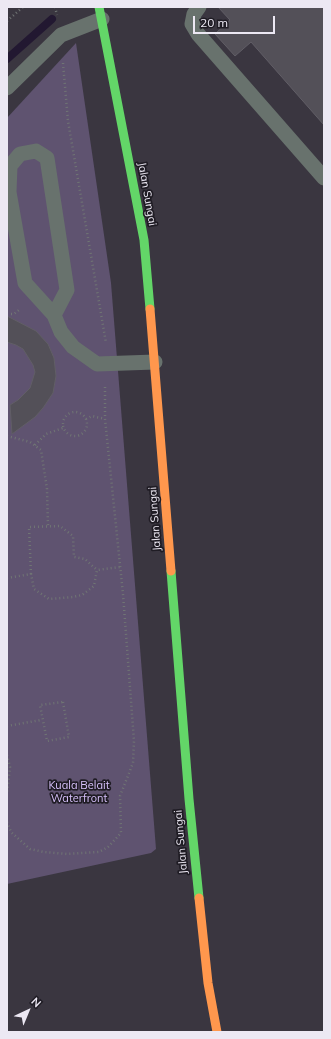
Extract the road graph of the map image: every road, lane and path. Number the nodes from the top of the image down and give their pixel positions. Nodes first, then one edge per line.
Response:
1 (22, 7) edge
2 (55, 7) edge
3 (199, 7) edge
4 (100, 10) edge
5 (7, 21) edge
6 (61, 35) junction
7 (7, 88) edge
8 (324, 178) edge
9 (21, 306) dead end
10 (7, 314) edge
11 (54, 315) junction
12 (155, 362) junction
13 (110, 363) junction
14 (105, 418) junction
15 (86, 420) junction
16 (63, 428) junction
17 (7, 436) edge
18 (35, 445) junction
19 (48, 526) junction
20 (120, 567) junction
21 (96, 570) junction
22 (31, 574) junction
23 (7, 578) edge
24 (41, 720) junction
25 (7, 726) edge
26 (7, 755) edge
27 (7, 793) edge
28 (7, 822) edge
29 (217, 1032) edge

1 - 5 path
2 - 6 path
3 - 8 lane
4 - 6 lane
4 - 12 main road, Jalan Sungai
6 - 7 lane
6 - 13 path
9 - 10 path
11 - 11 lane
11 - 13 lane
12 - 13 lane
12 - 29 main road, Jalan Sungai
13 - 14 path
14 - 15 path
14 - 20 path
15 - 16 path
15 - 16 path
16 - 18 path
17 - 18 path
18 - 19 path
19 - 21 path
19 - 22 path
20 - 21 path
20 - 28 path
21 - 22 path
22 - 23 path
24 - 24 path
24 - 25 path
26 - 27 path

